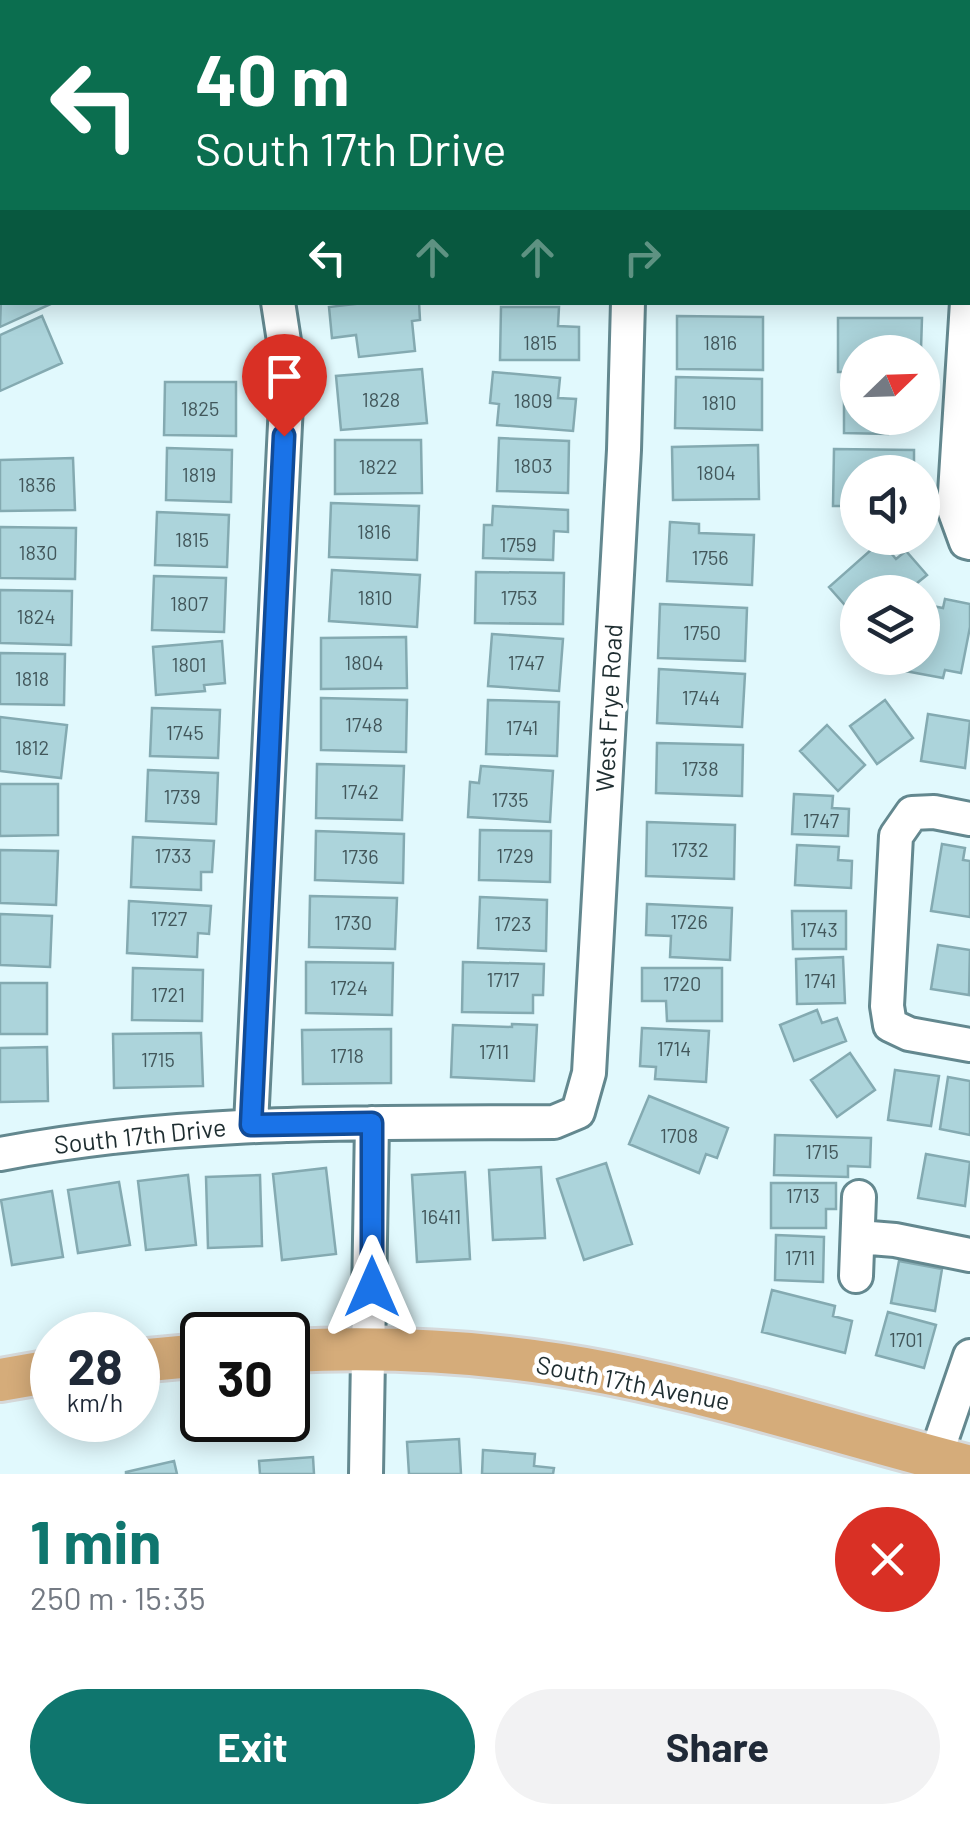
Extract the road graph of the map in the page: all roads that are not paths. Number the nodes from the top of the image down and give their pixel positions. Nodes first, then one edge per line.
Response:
1 (278, 305) edge
2 (628, 305) edge
3 (968, 305) edge
4 (968, 542) edge
5 (970, 819) edge
6 (970, 1045) edge
7 (578, 1112) joint
8 (372, 1123) junction
9 (251, 1125) junction
10 (0, 1154) edge
11 (859, 1197) dead end
12 (858, 1237) junction
13 (970, 1255) edge
14 (856, 1276) dead end
15 (370, 1350) junction
16 (310, 1351) edge
17 (970, 1356) edge
18 (30, 1375) edge
19 (0, 1380) edge
20 (953, 1462) edge
21 (366, 1474) edge

1 - 9 street
2 - 7 street, West Frye Road
3 - 4 street
5 - 6 street
7 - 8 street, South 17th Drive
8 - 9 street, South 17th Drive
8 - 15 street
9 - 10 street, South 17th Drive
11 - 12 street
12 - 13 street
12 - 14 street
15 - 16 main road, South 17th Avenue
15 - 20 main road, South 17th Avenue
15 - 21 street
17 - 20 street
18 - 19 main road

